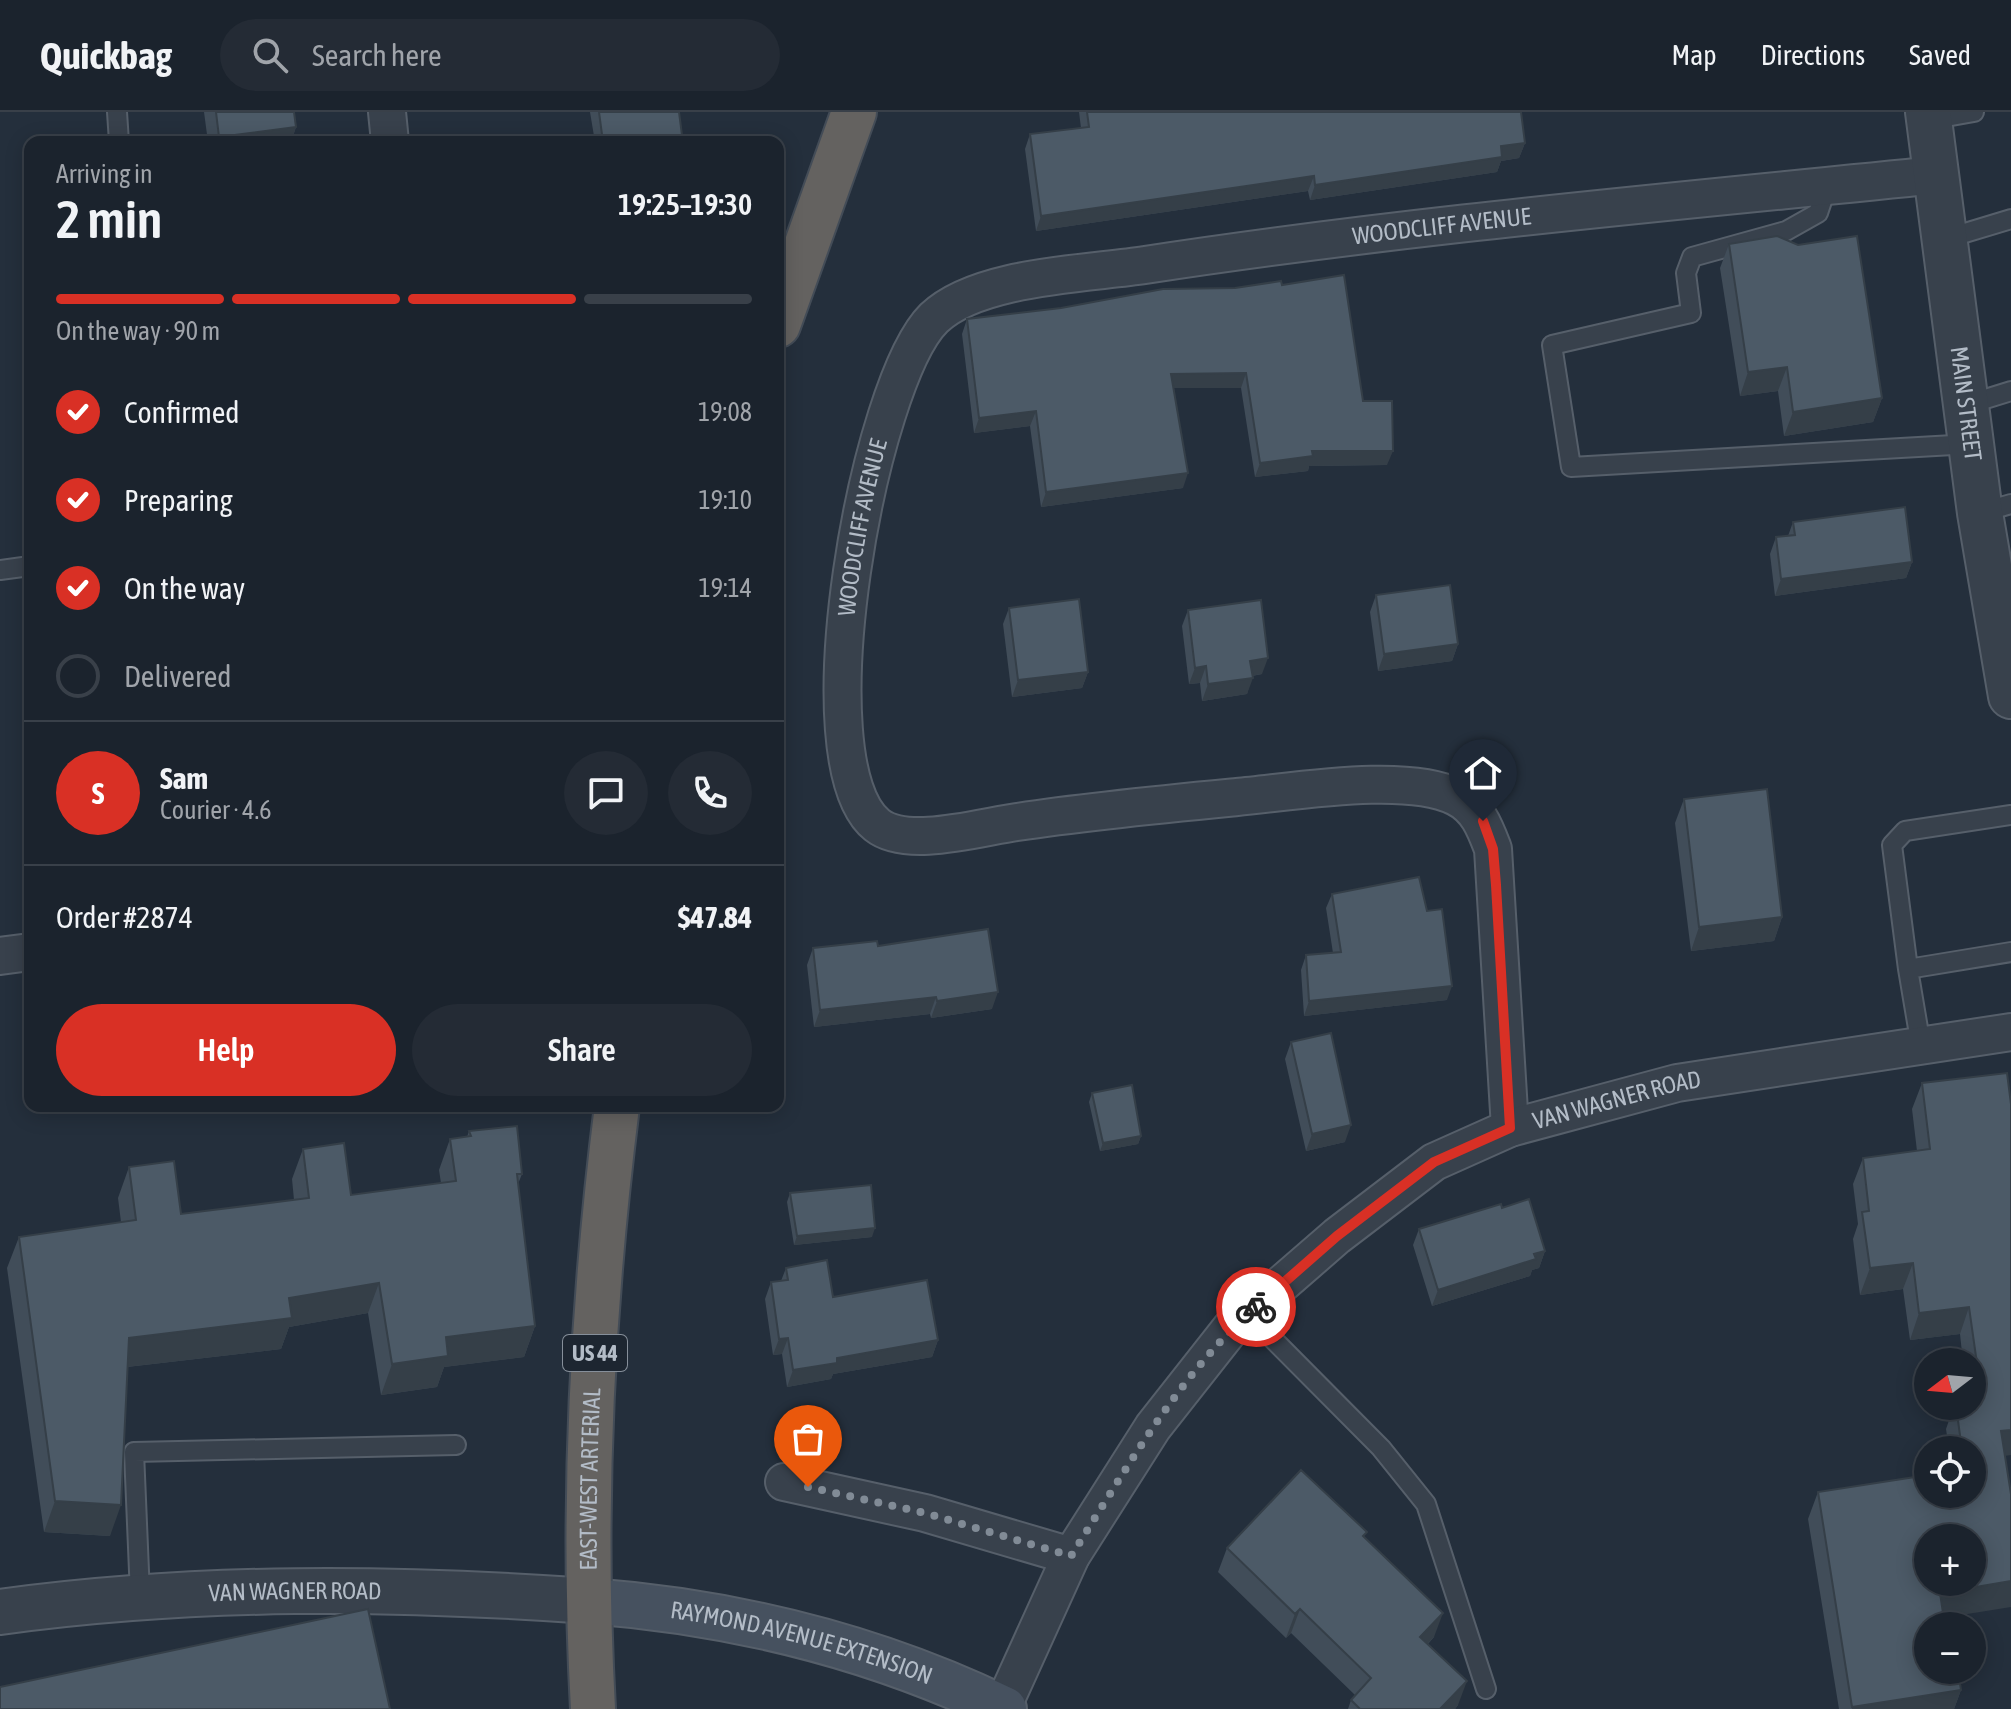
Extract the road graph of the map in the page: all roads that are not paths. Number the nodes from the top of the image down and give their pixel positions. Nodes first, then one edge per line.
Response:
1 (117, 112) edge
2 (387, 112) edge
3 (854, 112) edge
4 (1974, 112) edge
5 (1928, 116) edge
6 (119, 136) edge
7 (389, 136) edge
8 (1936, 175) junction
9 (1827, 186) junction
10 (2011, 219) edge
11 (1945, 239) junction
12 (784, 308) edge
13 (2011, 391) edge
14 (1969, 424) junction
15 (1996, 508) edge
16 (24, 567) edge
17 (0, 570) edge
18 (2011, 696) edge
19 (2011, 815) edge
20 (2011, 952) edge
21 (24, 953) edge
22 (0, 956) edge
23 (1908, 969) junction
24 (2011, 1032) edge
25 (1921, 1046) junction
26 (616, 1112) edge
27 (1510, 1128) junction
28 (1248, 1314) junction
29 (456, 1445) dead end
30 (784, 1482) dead end
31 (1071, 1556) junction
32 (140, 1595) junction
33 (590, 1601) junction
34 (0, 1612) edge
35 (1486, 1689) dead end
36 (593, 1709) edge
37 (1002, 1709) edge

1 - 6 lane
2 - 7 street
3 - 12 highway
4 - 5 lane
5 - 8 street, MAIN STREET
8 - 9 street, WOODCLIFF AVENUE
8 - 11 street, MAIN STREET
9 - 14 lane
9 - 27 street, WOODCLIFF AVENUE
10 - 11 lane
11 - 14 street, MAIN STREET
13 - 14 lane
14 - 15 street, MAIN STREET
15 - 18 street, MAIN STREET
16 - 17 lane
19 - 23 lane
20 - 23 lane
21 - 22 street
23 - 25 lane
24 - 25 street, VAN WAGNER ROAD
25 - 27 street, VAN WAGNER ROAD
26 - 33 highway, EAST-WEST ARTERIAL / US 44
27 - 28 street, VAN WAGNER ROAD
28 - 31 street, VAN WAGNER ROAD
28 - 35 lane
29 - 32 lane
30 - 31 street
31 - 37 street, VAN WAGNER ROAD
32 - 33 street, VAN WAGNER ROAD
32 - 34 street, VAN WAGNER ROAD
33 - 36 highway, EAST-WEST ARTERIAL / US 44
33 - 37 main road, RAYMOND AVENUE EXTENSION

